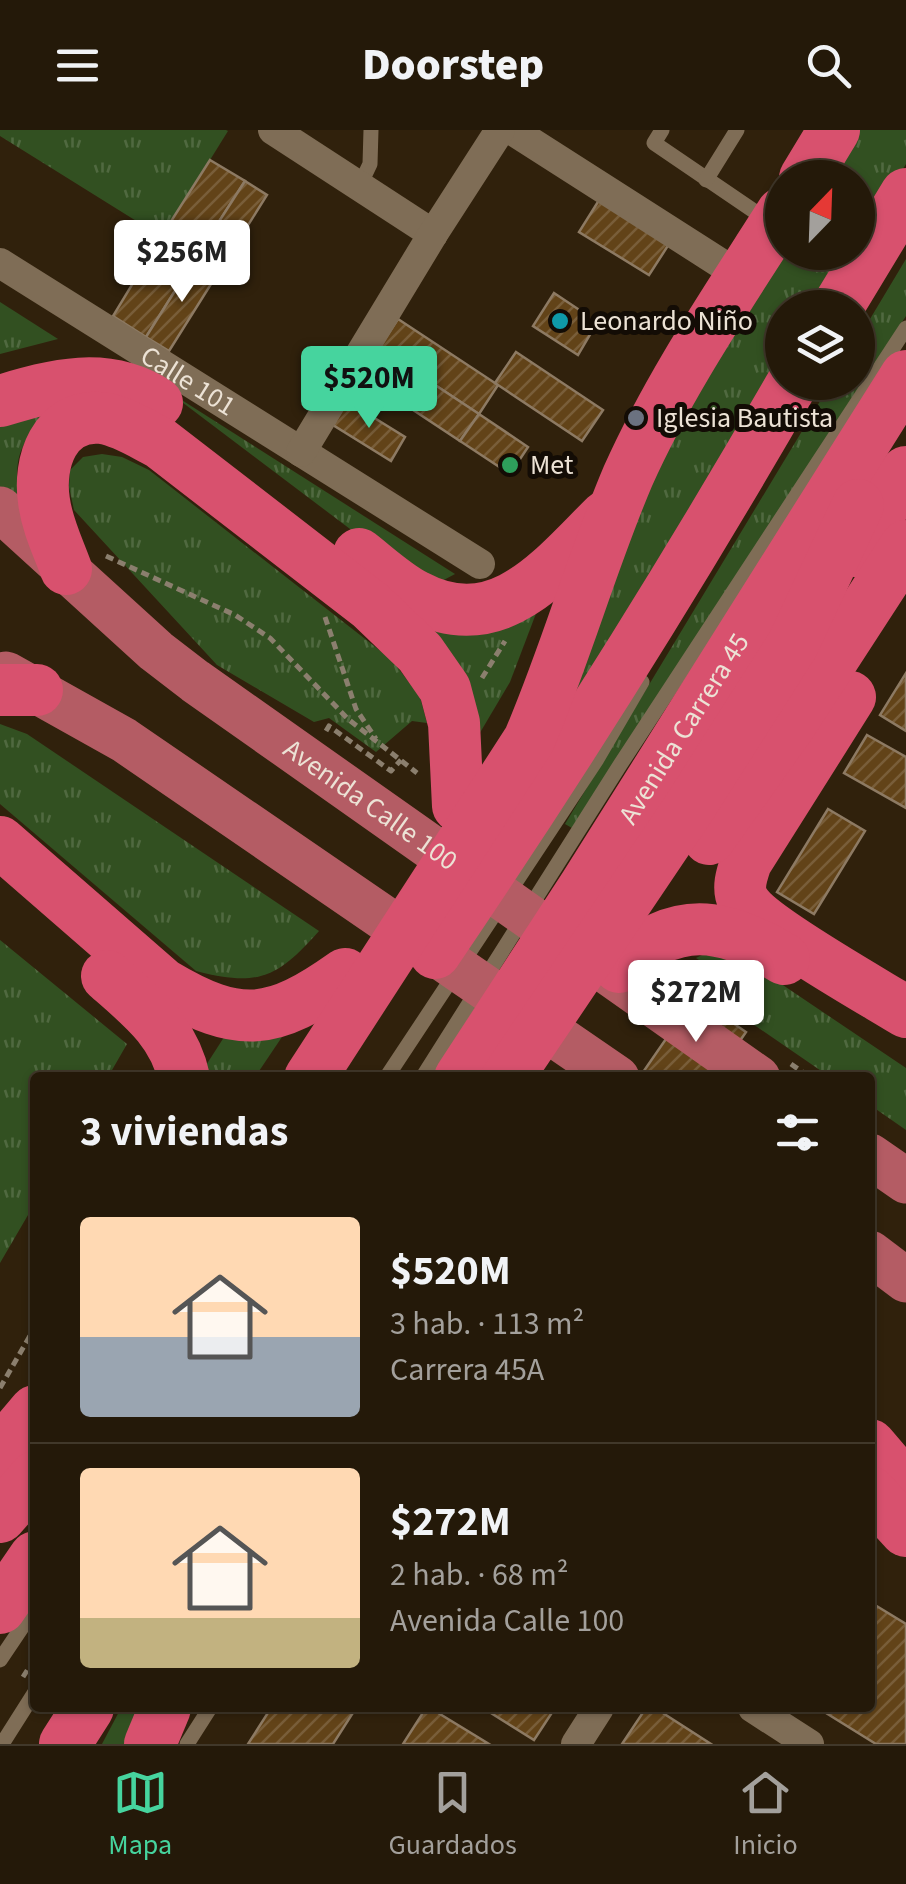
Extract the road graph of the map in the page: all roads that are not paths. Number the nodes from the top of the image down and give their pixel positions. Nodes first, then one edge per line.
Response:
1 (273, 130) edge
2 (370, 130) edge
3 (500, 130) edge
4 (512, 130) edge
5 (662, 130) edge
6 (737, 130) edge
7 (706, 180) junction
8 (359, 187) junction
9 (906, 194) edge
10 (765, 212) edge
11 (433, 234) junction
12 (765, 241) edge
13 (0, 264) edge
14 (742, 277) junction
15 (848, 290) edge
16 (906, 328) edge
17 (906, 376) edge
18 (783, 400) edge
19 (0, 401) edge
20 (906, 404) edge
21 (301, 452) junction
22 (906, 472) edge
23 (619, 502) junction
24 (0, 508) edge
25 (906, 546) edge
26 (600, 550) junction
27 (80, 560) junction
28 (480, 564) dead end
29 (906, 599) edge
30 (792, 644) junction
31 (647, 676) dead end
32 (12, 684) edge
33 (441, 792) junction
34 (0, 842) edge
35 (0, 883) edge
36 (619, 966) junction
37 (344, 974) junction
38 (906, 1012) edge
39 (906, 1038) edge
40 (182, 1072) edge
41 (277, 1072) edge
42 (314, 1072) edge
43 (356, 1072) edge
44 (390, 1072) edge
45 (426, 1072) edge
46 (464, 1072) edge
47 (511, 1072) edge
48 (546, 1072) edge
49 (608, 1072) edge
50 (749, 1072) edge
51 (875, 1159) edge
52 (906, 1181) edge
53 (875, 1256) edge
54 (906, 1280) edge
55 (30, 1417) edge
56 (875, 1451) edge
57 (0, 1452) edge
58 (30, 1483) edge
59 (906, 1487) edge
60 (875, 1498) edge
61 (0, 1518) edge
62 (906, 1532) edge
63 (30, 1564) edge
64 (0, 1608) edge
65 (30, 1615) edge
66 (0, 1660) edge
67 (30, 1700) edge
68 (85, 1712) edge
69 (203, 1712) edge
70 (596, 1712) edge
71 (759, 1712) edge
72 (163, 1736) edge
73 (2, 1744) edge
74 (65, 1744) edge
75 (576, 1744) edge
76 (810, 1744) edge

1 - 8 street
2 - 8 lane
3 - 11 street
4 - 14 street
5 - 7 lane
6 - 7 lane
7 - 10 lane
8 - 11 street
9 - 15 highway
11 - 21 street
12 - 14 highway
13 - 21 street, Calle 101
14 - 23 highway
16 - 45 lane
17 - 46 highway, Avenida Carrera 45
18 - 43 highway
19 - 23 highway
20 - 30 highway, Avenida Carrera 45
21 - 28 street, Calle 101
22 - 30 highway
23 - 26 highway
24 - 27 main road, Avenida Calle 100
25 - 36 highway
26 - 33 highway
26 - 42 highway
27 - 33 highway
27 - 50 main road, Avenida Calle 100
29 - 38 highway
30 - 47 highway, Avenida Carrera 45
31 - 44 lane
32 - 49 main road
33 - 37 highway
34 - 37 highway
35 - 40 highway
36 - 39 highway
36 - 48 highway
37 - 41 highway
51 - 52 main road
53 - 54 main road
55 - 57 highway
56 - 59 highway
58 - 61 highway
60 - 62 highway
63 - 64 highway
65 - 66 lane
67 - 73 lane
68 - 74 highway
69 - 72 lane
70 - 75 street
71 - 76 street

